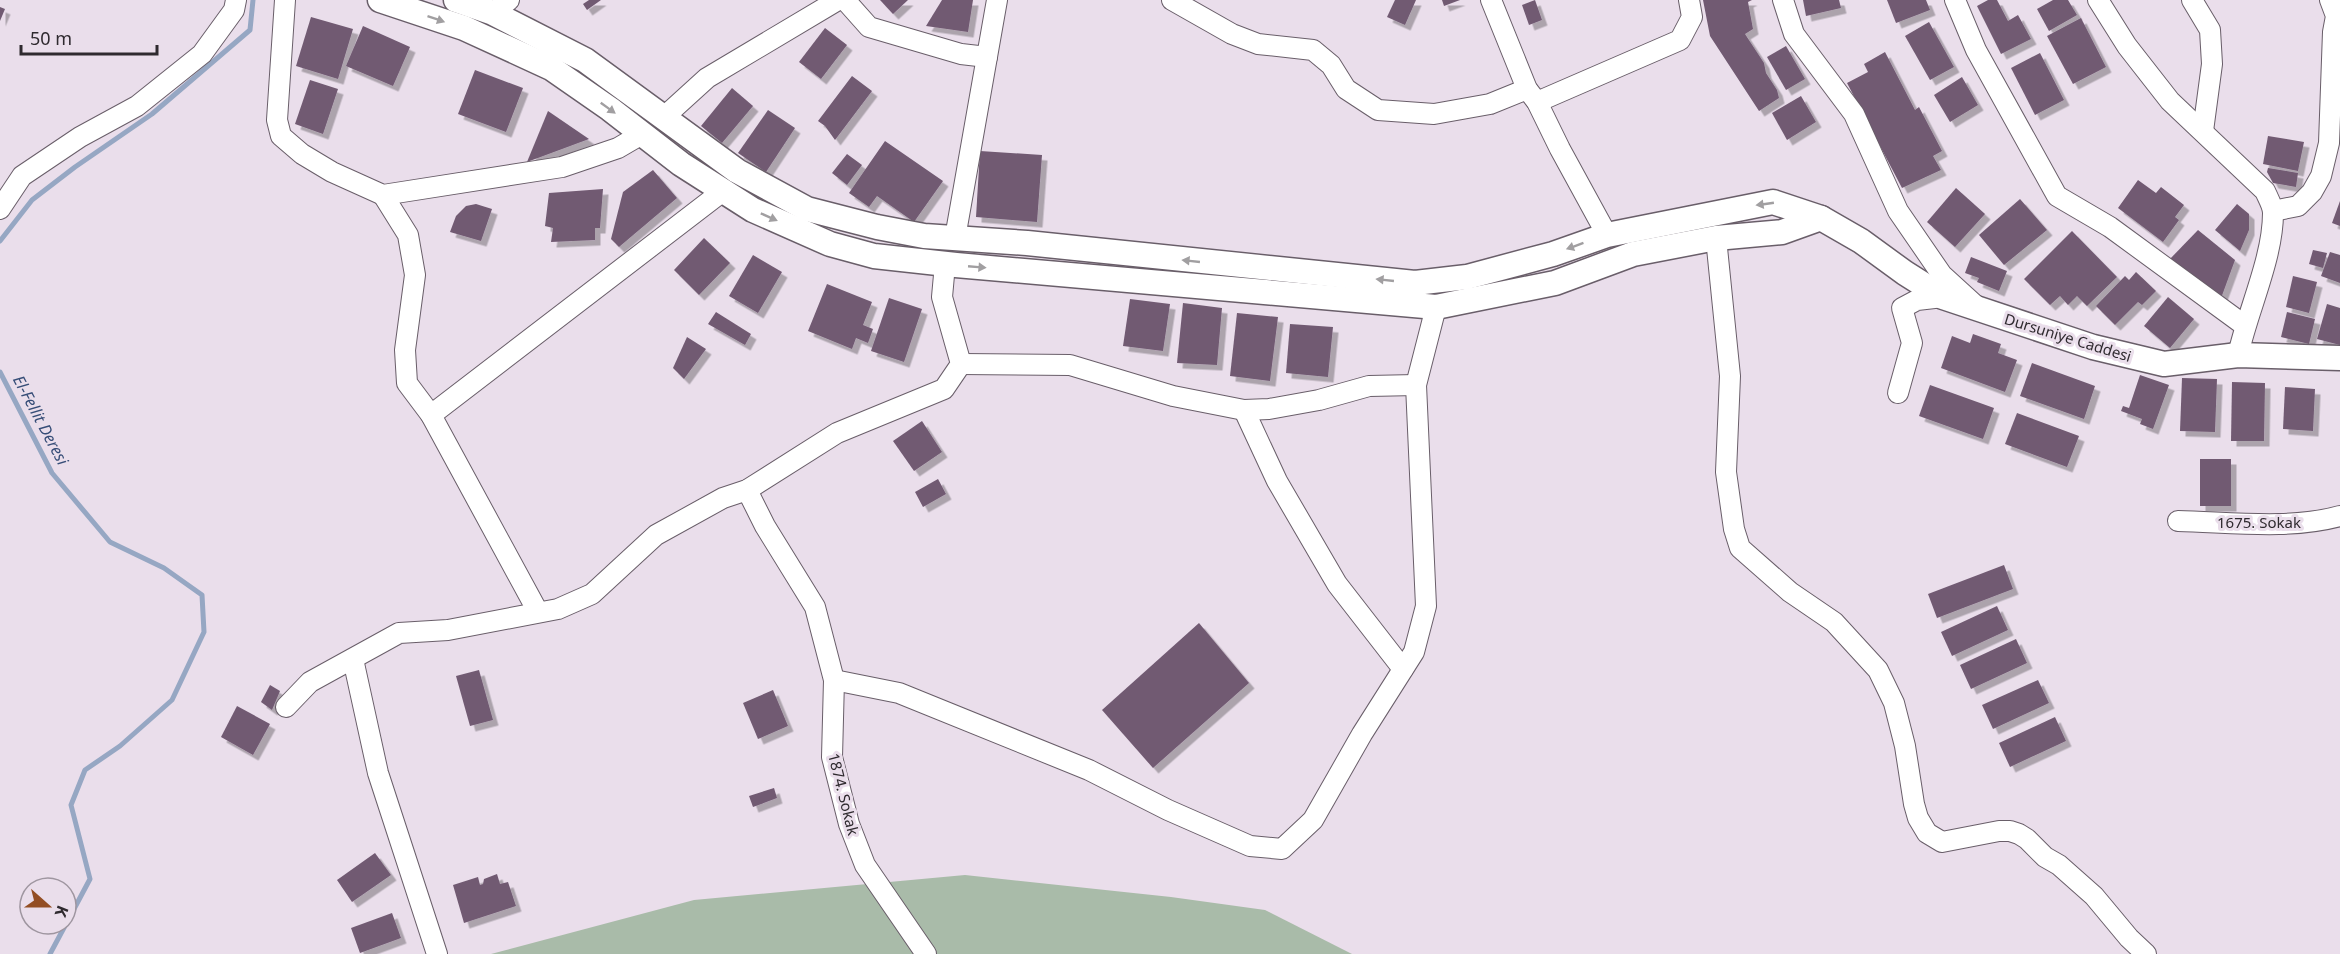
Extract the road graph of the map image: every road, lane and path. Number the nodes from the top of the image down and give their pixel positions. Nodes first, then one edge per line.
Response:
1 (236, 0) edge
2 (285, 0) edge
3 (380, 0) edge
4 (456, 0) edge
5 (838, 0) edge
6 (845, 0) edge
7 (997, 0) edge
8 (1172, 0) edge
9 (1491, 0) edge
10 (1689, 0) edge
11 (1783, 0) edge
12 (1955, 0) edge
13 (2098, 0) edge
14 (2192, 0) edge
15 (2330, 0) edge
16 (501, 6) edge
17 (2336, 29) edge
18 (987, 57) junction
19 (1532, 95) junction
20 (663, 118) junction
21 (2203, 132) junction
22 (642, 134) junction
23 (723, 191) junction
24 (383, 195) junction
25 (0, 209) edge
26 (2273, 211) junction
27 (1821, 218) junction
28 (1607, 235) junction
29 (955, 238) junction
30 (1716, 238) junction
31 (945, 264) junction
32 (1943, 297) junction
33 (1436, 307) junction
34 (1982, 311) junction
35 (2244, 325) junction
36 (2238, 355) junction
37 (2340, 358) edge
38 (961, 364) junction
39 (1416, 385) junction
40 (1898, 393) dead end
41 (1244, 410) junction
42 (431, 415) junction
43 (747, 490) junction
44 (2340, 516) edge
45 (2178, 521) dead end
46 (538, 612) junction
47 (353, 659) junction
48 (1403, 669) junction
49 (834, 680) junction
50 (286, 707) dead end
51 (437, 954) edge
52 (926, 954) edge
53 (2146, 954) edge

1 - 25 street
2 - 24 street
3 -> 22 street
4 - 16 street, Dursuniye Caddesi
5 - 20 street
6 - 18 street
7 - 18 street
8 - 19 street
9 - 19 street
10 - 19 street
11 - 34 street
12 - 35 street
13 - 21 street
14 - 21 street
15 - 17 street
16 - 20 street, Dursuniye Caddesi
17 - 26 street
18 - 29 street
19 - 28 street
20 - 29 street, Dursuniye Caddesi
21 - 26 street
22 - 23 street
22 - 24 street
23 -> 31 street
23 - 42 street
24 - 42 street
26 - 35 street
27 -> 28 street, Dursuniye Caddesi
27 - 30 street
27 - 32 street, Dursuniye Caddesi
28 -> 29 street, Dursuniye Caddesi
30 - 33 street
30 - 53 street
31 -> 33 street
31 - 38 street
32 - 34 street, Dursuniye Caddesi
32 - 40 street
33 - 39 street
34 - 36 street, Dursuniye Caddesi
35 - 36 street
36 - 37 street, Dursuniye Caddesi
38 - 41 street
38 - 43 street
39 - 41 street
39 - 48 street
41 - 48 street
42 - 46 street
43 - 46 street
43 - 49 street, 1874. Sokak
44 - 45 street, 1675. Sokak
46 - 47 street
47 - 50 street
47 - 51 street
48 - 49 street
49 - 52 street, 1874. Sokak

